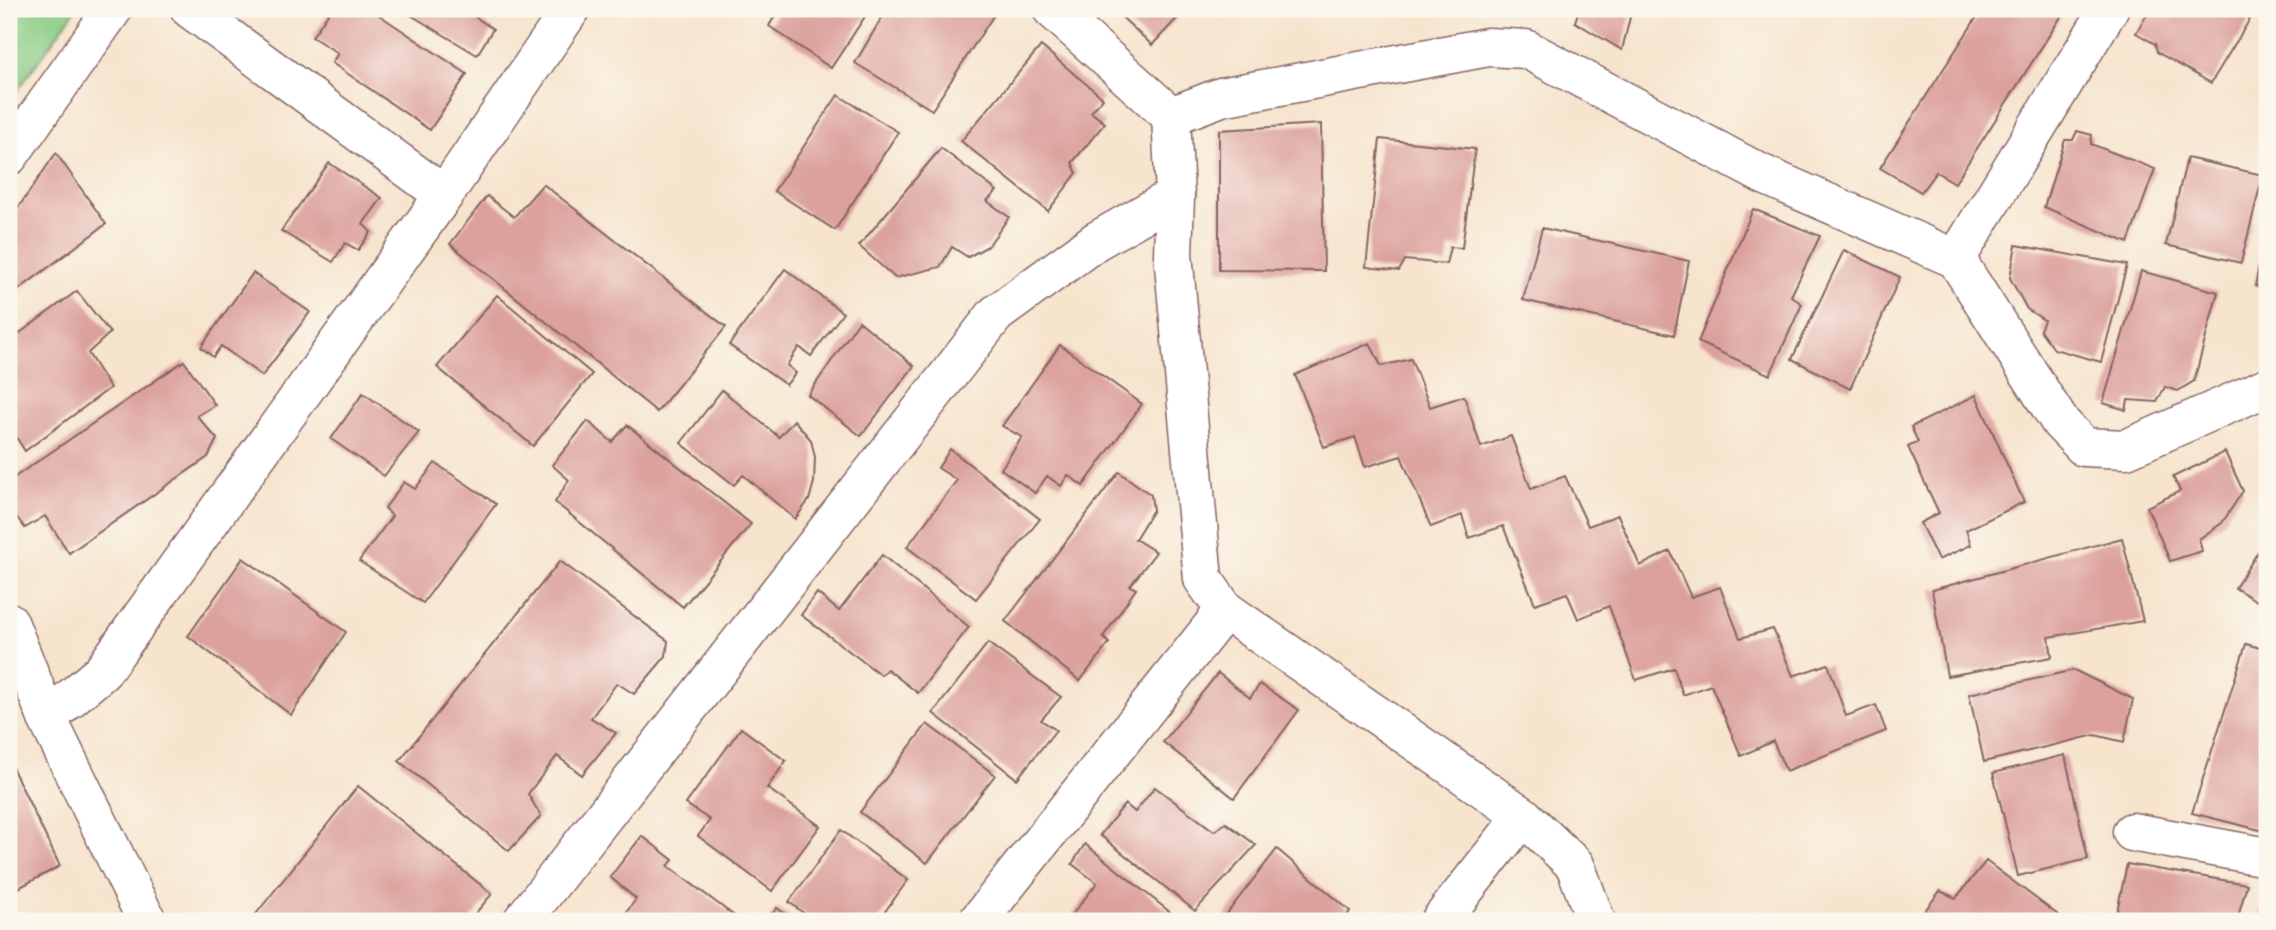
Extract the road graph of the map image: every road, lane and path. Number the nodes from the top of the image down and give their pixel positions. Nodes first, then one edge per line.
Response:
1 (113, 9) edge
2 (190, 9) edge
3 (571, 9) edge
4 (1052, 9) edge
5 (2109, 9) edge
6 (1171, 116) junction
7 (9, 156) edge
8 (444, 195) junction
9 (1175, 195) junction
10 (1956, 259) junction
11 (2267, 387) edge
12 (1225, 610) junction
13 (9, 622) edge
14 (47, 718) junction
15 (1523, 816) junction
16 (2132, 832) dead end
17 (2267, 858) edge
18 (147, 921) edge
19 (522, 921) edge
20 (978, 921) edge
21 (1440, 921) edge
22 (1596, 921) edge

1 - 7 street
2 - 8 street
3 - 8 street
4 - 6 street
5 - 10 street
6 - 9 street
6 - 10 street
8 - 14 street
9 - 12 street
9 - 19 street
10 - 11 street
12 - 15 street
12 - 20 street
13 - 14 street
14 - 18 street
15 - 21 street
15 - 22 street
16 - 17 street

